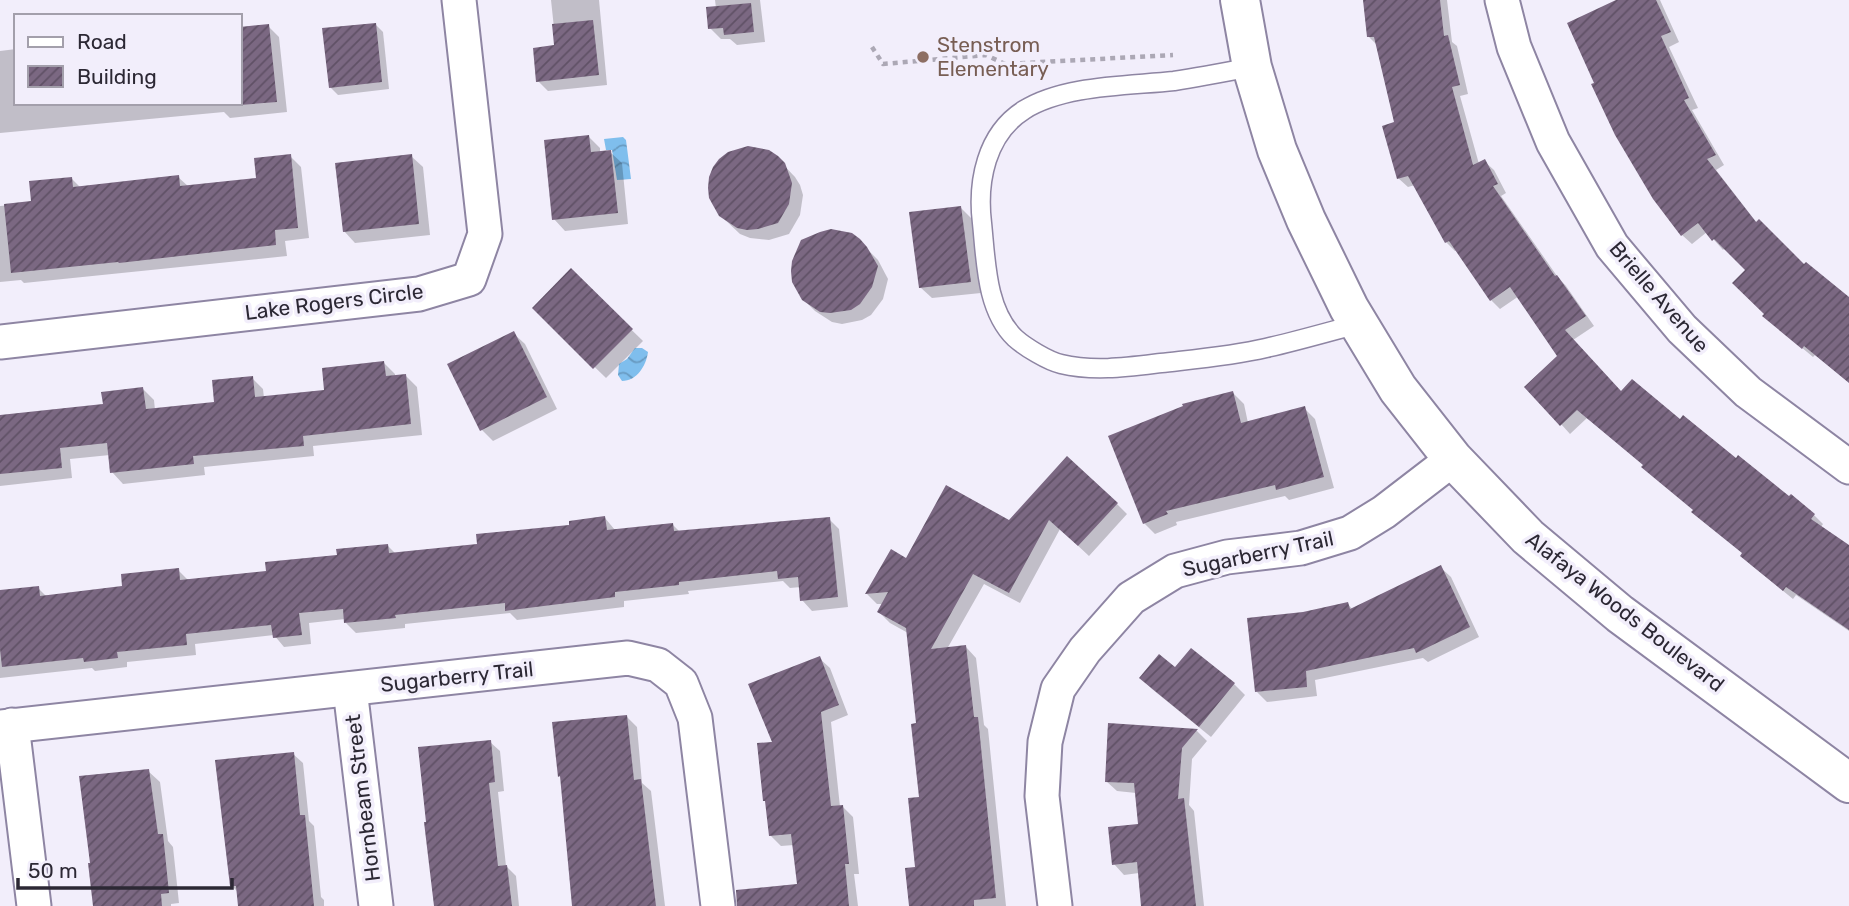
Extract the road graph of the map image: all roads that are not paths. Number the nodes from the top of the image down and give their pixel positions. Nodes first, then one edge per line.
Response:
1 (459, 0) edge
2 (1240, 0) edge
3 (1502, 0) edge
4 (1252, 67) junction
5 (1358, 324) junction
6 (0, 342) edge
7 (1453, 459) junction
8 (1849, 467) edge
9 (350, 689) junction
10 (6, 726) edge
11 (1849, 783) edge
12 (34, 906) edge
13 (376, 906) edge
14 (718, 906) edge
15 (1055, 906) edge

1 - 6 street, Lake Rogers Circle
2 - 4 street, Alafaya Woods Boulevard
3 - 8 street, Brielle Avenue
4 - 5 street, Alafaya Woods Boulevard
4 - 5 lane
5 - 7 street, Alafaya Woods Boulevard
7 - 11 street, Alafaya Woods Boulevard
7 - 15 street, Sugarberry Trail
9 - 10 street, Sugarberry Trail
9 - 13 street, Hornbeam Street
9 - 14 street, Sugarberry Trail
10 - 12 street

